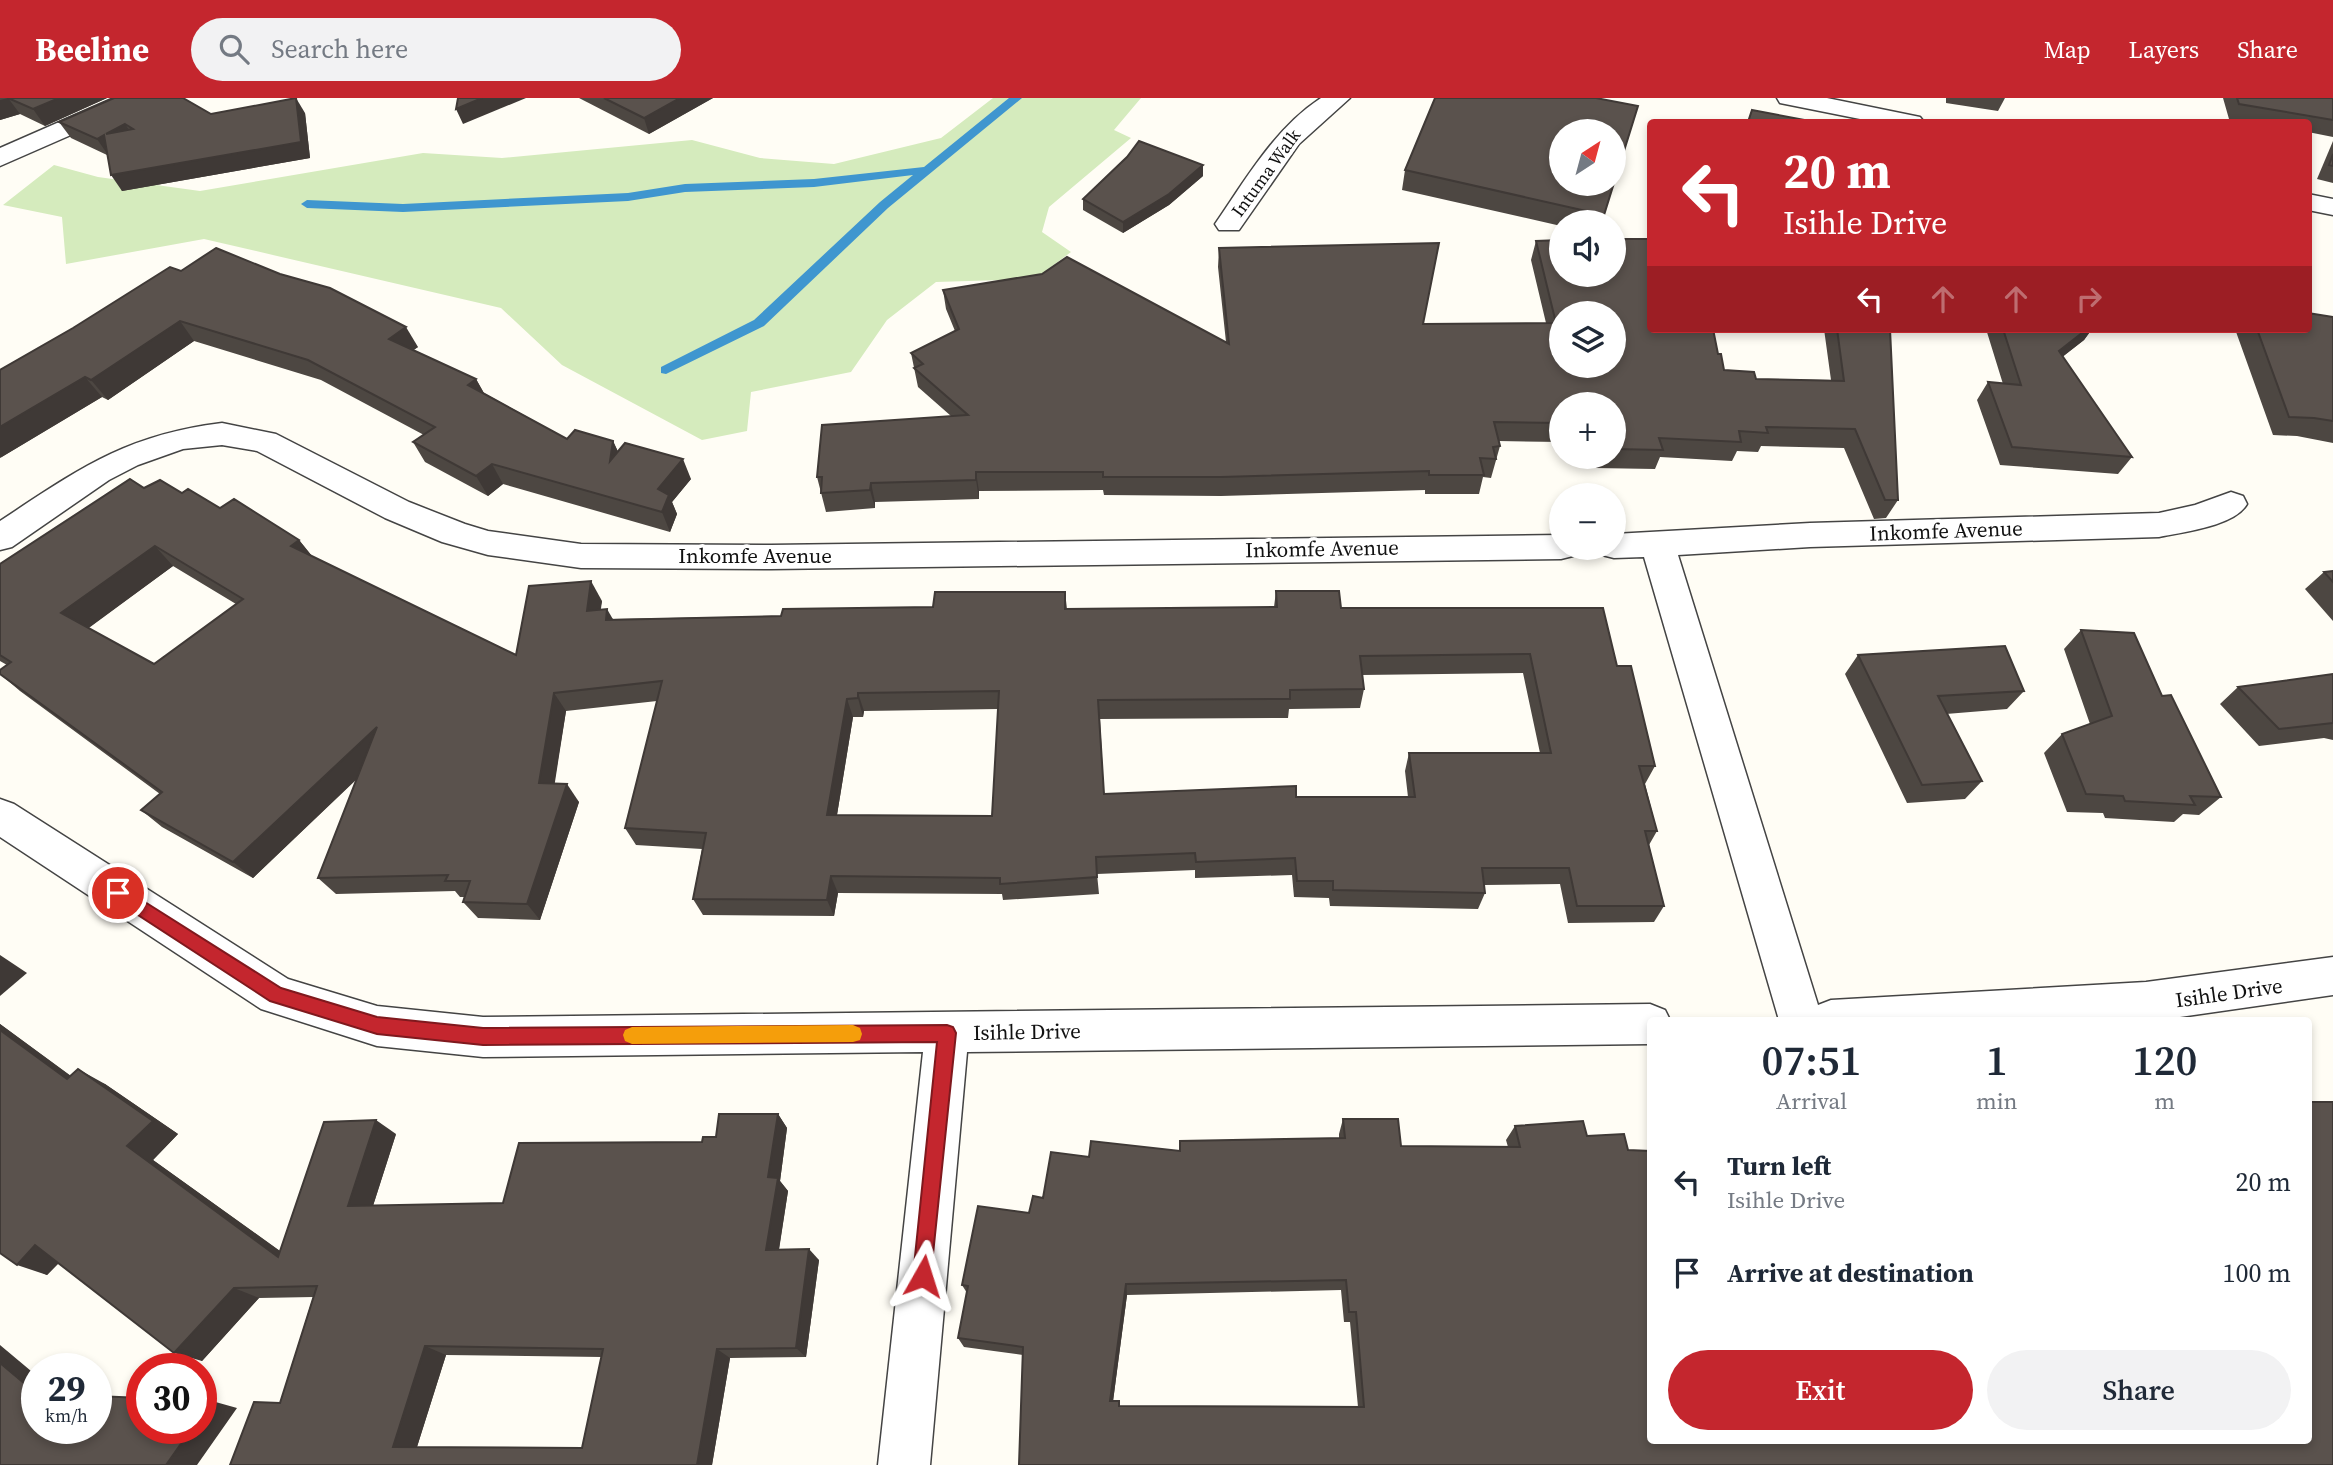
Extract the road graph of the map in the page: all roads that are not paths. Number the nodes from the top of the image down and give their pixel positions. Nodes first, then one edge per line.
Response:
1 (135, 98) edge
2 (1338, 98) edge
3 (1789, 98) edge
4 (1897, 119) edge
5 (0, 158) edge
6 (2312, 203) edge
7 (2333, 207) edge
8 (1230, 224) dead end
9 (2231, 503) dead end
10 (0, 538) edge
11 (1626, 546) edge
12 (1658, 546) junction
13 (1549, 547) edge
14 (0, 816) edge
15 (2333, 976) edge
16 (1800, 1017) edge
17 (1894, 1017) edge
18 (1647, 1024) edge
19 (947, 1033) junction
20 (904, 1465) edge

1 - 5 street
2 - 8 street, Intuma Walk
3 - 4 street
6 - 7 street
9 - 12 street, Inkomfe Avenue
10 - 13 street, Inkomfe Avenue
11 - 12 street, Inkomfe Avenue
12 - 16 street
14 - 19 street, Isihle Drive
15 - 17 street, Isihle Drive
18 - 19 street, Isihle Drive
19 - 20 street

